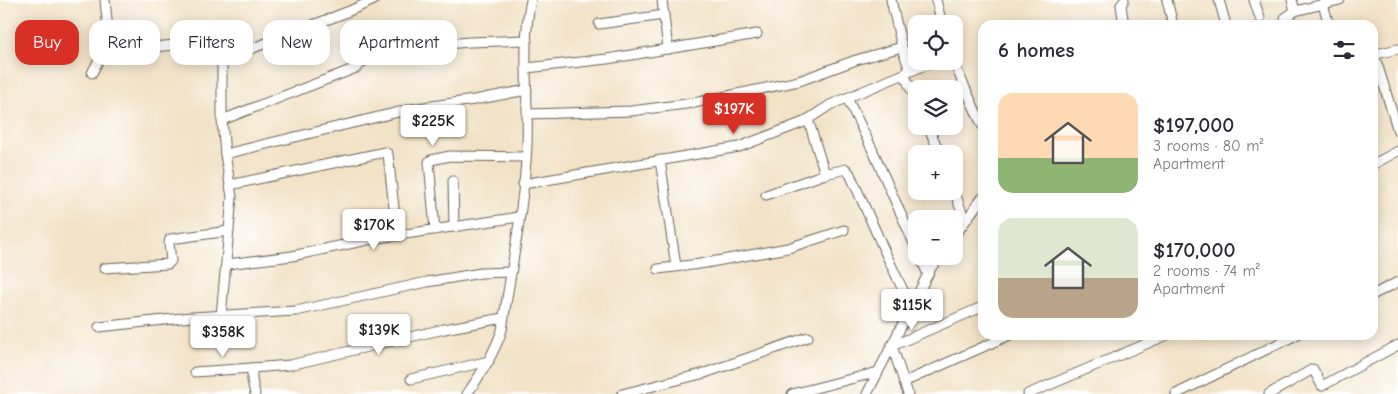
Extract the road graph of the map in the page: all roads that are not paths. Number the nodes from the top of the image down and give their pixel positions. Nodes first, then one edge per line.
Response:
1 (105, 0) edge
2 (374, 0) edge
3 (531, 0) edge
4 (662, 0) edge
5 (891, 0) edge
6 (936, 0) edge
7 (1124, 0) edge
8 (1167, 0) edge
9 (1218, 0) edge
10 (1254, 0) edge
11 (1292, 0) edge
12 (1340, 0) edge
13 (1323, 4) junction
14 (1295, 11) junction
15 (664, 15) junction
16 (940, 15) edge
17 (1260, 18) dead end
18 (107, 20) edge
19 (1124, 20) edge
20 (1172, 20) edge
21 (1224, 20) edge
22 (1286, 20) edge
23 (1328, 20) edge
24 (599, 24) dead end
25 (758, 34) dead end
26 (526, 40) junction
27 (902, 47) junction
28 (253, 48) edge
29 (668, 48) junction
30 (1398, 49) edge
31 (1378, 54) edge
32 (96, 65) edge
33 (222, 65) edge
34 (527, 68) junction
35 (912, 70) edge
36 (957, 70) edge
37 (1378, 70) edge
38 (907, 72) junction
39 (92, 73) dead end
40 (910, 80) edge
41 (527, 90) junction
42 (847, 98) junction
43 (528, 114) junction
44 (978, 116) edge
45 (222, 120) junction
46 (808, 120) junction
47 (1398, 131) edge
48 (1398, 151) edge
49 (225, 154) junction
50 (526, 157) junction
51 (660, 160) junction
52 (1378, 162) edge
53 (825, 174) junction
54 (453, 181) dead end
55 (523, 184) junction
56 (230, 185) junction
57 (766, 195) dead end
58 (958, 200) edge
59 (978, 203) edge
60 (519, 217) junction
61 (965, 221) junction
62 (963, 224) edge
63 (454, 227) junction
64 (229, 230) junction
65 (436, 230) junction
66 (844, 230) dead end
67 (908, 230) edge
68 (397, 235) junction
69 (227, 264) junction
70 (924, 265) edge
71 (934, 265) edge
72 (676, 266) junction
73 (104, 268) dead end
74 (658, 269) dead end
75 (511, 272) junction
76 (928, 275) junction
77 (1398, 282) edge
78 (1378, 292) edge
79 (911, 307) junction
80 (978, 309) edge
81 (222, 316) junction
82 (504, 318) junction
83 (99, 326) dead end
84 (808, 337) dead end
85 (999, 340) edge
86 (1155, 340) edge
87 (1286, 340) edge
88 (1398, 345) edge
89 (892, 346) junction
90 (489, 361) junction
91 (252, 368) junction
92 (195, 372) dead end
93 (878, 372) junction
94 (411, 379) dead end
95 (904, 382) junction
96 (1324, 390) edge
97 (255, 394) edge
98 (466, 394) edge
99 (622, 394) edge
100 (792, 394) edge
101 (867, 394) edge
102 (908, 394) edge
103 (1028, 394) edge
104 (1176, 394) edge
105 (1269, 394) edge

1 - 18 street
2 - 28 street
3 - 26 street
4 - 15 street
5 - 27 street
6 - 16 street
7 - 19 street
8 - 20 street
9 - 21 street
10 - 17 street
11 - 14 street
12 - 13 street
13 - 14 street
13 - 23 street
14 - 22 street
15 - 24 street
15 - 29 street
25 - 29 street
26 - 34 street
26 - 45 street
27 - 38 street
27 - 43 street
29 - 34 street
30 - 31 street
32 - 39 street
33 - 45 street
34 - 41 street
35 - 38 street
36 - 44 street
37 - 47 street
38 - 40 street
38 - 42 street
41 - 43 street
41 - 49 street
42 - 46 street
42 - 67 street
43 - 50 street
45 - 49 street
46 - 51 street
46 - 53 street
48 - 52 street
49 - 56 street
50 - 55 street
50 - 65 street
51 - 55 street
51 - 72 street
53 - 57 street
53 - 79 street
54 - 63 street
55 - 60 street
56 - 64 street
56 - 68 street
58 - 61 street
59 - 61 street
60 - 63 street
60 - 75 street
61 - 62 street
63 - 65 street
64 - 69 street
64 - 73 street
65 - 68 street
66 - 72 street
68 - 69 street
69 - 81 street
70 - 76 street
71 - 76 street
72 - 74 street
75 - 81 street
75 - 82 street
76 - 79 street
77 - 78 street
79 - 89 street
80 - 89 street
81 - 83 street
82 - 90 street
82 - 91 street
84 - 99 street
85 - 95 street
86 - 103 street
87 - 104 street
88 - 96 street
89 - 93 street
89 - 95 street
90 - 94 street
90 - 98 street
91 - 92 street
91 - 97 street
93 - 100 street
93 - 101 street
95 - 102 street
96 - 105 street

